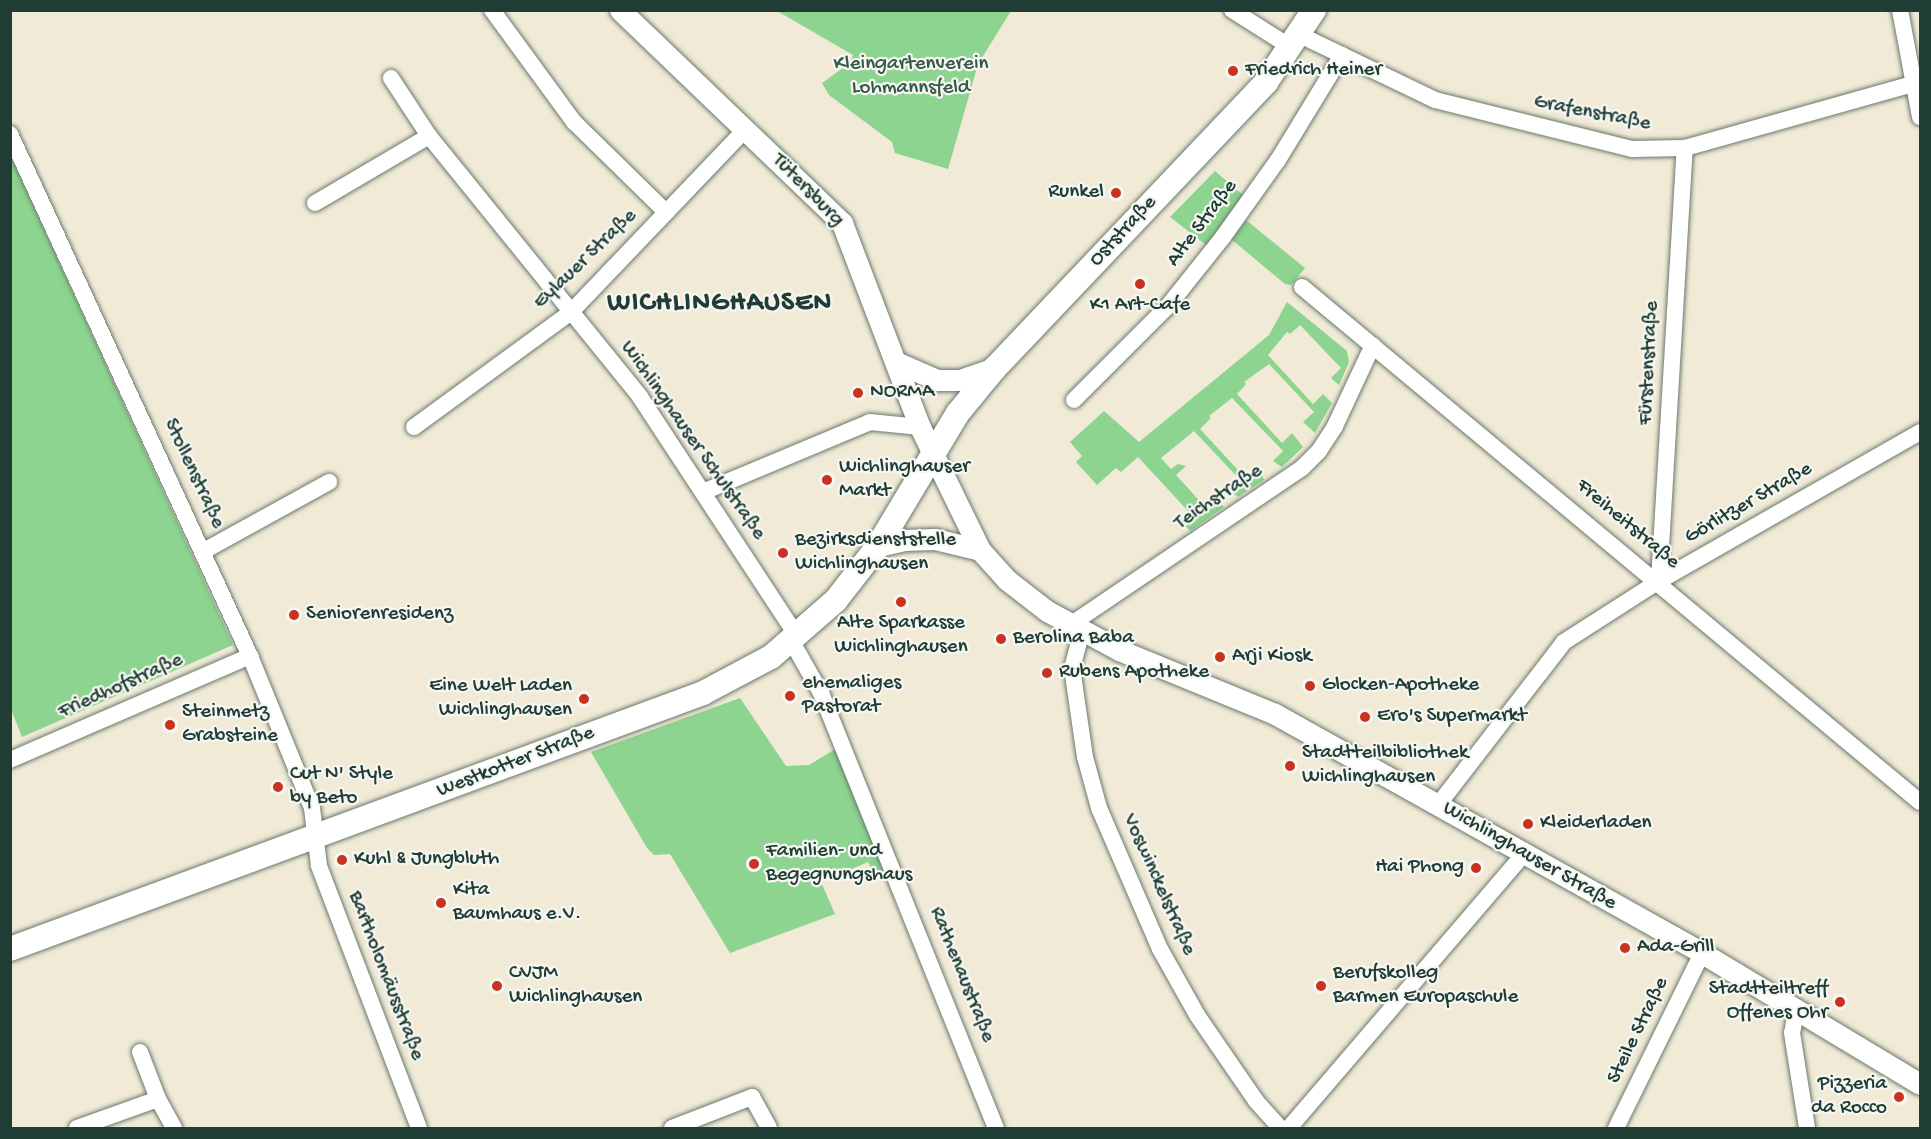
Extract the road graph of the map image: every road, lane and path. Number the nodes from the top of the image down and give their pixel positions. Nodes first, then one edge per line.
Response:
1 (492, 10) edge
2 (620, 10) edge
3 (1232, 10) edge
4 (1314, 10) edge
5 (1900, 10) edge
6 (1296, 41) junction
7 (1342, 55) junction
8 (391, 78) dead end
9 (1917, 83) edge
10 (1920, 117) edge
11 (746, 129) junction
12 (10, 134) edge
13 (429, 136) junction
14 (1686, 148) junction
15 (315, 203) dead end
16 (666, 212) junction
17 (1302, 286) dead end
18 (571, 312) junction
19 (1373, 345) junction
20 (896, 362) junction
21 (995, 368) junction
22 (1074, 400) dead end
23 (414, 427) dead end
24 (920, 427) junction
25 (1920, 432) edge
26 (933, 454) junction
27 (329, 482) dead end
28 (703, 492) junction
29 (878, 546) junction
30 (980, 550) junction
31 (204, 551) junction
32 (1659, 581) junction
33 (1076, 628) junction
34 (794, 639) junction
35 (250, 656) junction
36 (10, 760) edge
37 (1920, 802) edge
38 (1438, 805) junction
39 (314, 839) junction
40 (1523, 855) junction
41 (10, 949) edge
42 (1702, 954) junction
43 (1796, 1011) junction
44 (140, 1052) dead end
45 (1920, 1084) edge
46 (158, 1099) junction
47 (77, 1128) edge
48 (174, 1128) edge
49 (419, 1128) edge
50 (672, 1128) edge
51 (769, 1128) edge
52 (996, 1128) edge
53 (1280, 1128) edge
54 (1289, 1128) edge
55 (1617, 1128) edge
56 (1808, 1128) edge

1 - 16 street
2 - 11 street, Tütersburg
3 - 6 street, Grafenstraße
4 - 6 main road, Oststraße
5 - 9 street
6 - 7 street, Grafenstraße
6 - 21 main road, Oststraße
7 - 14 street, Grafenstraße
7 - 22 street, Alte Straße
8 - 13 street, Wichlinghauser Schulstraße
9 - 10 street
9 - 14 street, Grafenstraße
11 - 16 street, Eylauer Straße
11 - 20 street, Tütersburg
12 - 31 street, Stollenstraße
13 - 15 street
13 - 18 street, Wichlinghauser Schulstraße
14 - 32 street, Fürstenstraße
16 - 18 street, Eylauer Straße
17 - 19 street, Freiheitstraße
18 - 23 street, Eylauer Straße
18 - 28 street, Wichlinghauser Schulstraße
19 - 32 street, Freiheitstraße
19 - 33 street, Teichstraße
20 - 21 street
20 - 24 street, Tütersburg
21 - 26 main road, Oststraße
24 - 26 street, Tütersburg
24 - 28 street
25 - 32 street, Görlitzer Straße
26 - 29 main road, Westkotter Straße
26 - 30 street, Wichlinghauser Straße
27 - 31 street
28 - 34 street, Wichlinghauser Schulstraße
29 - 30 street
29 - 34 main road, Westkotter Straße
30 - 33 street, Wichlinghauser Straße
31 - 35 street, Stollenstraße
32 - 37 street, Freiheitstraße
32 - 38 street, Görlitzer Straße
33 - 38 street, Wichlinghauser Straße
33 - 53 street, Voswinckelstraße
34 - 39 main road, Westkotter Straße
34 - 52 street, Rathenaustraße
35 - 36 street, Friedhofstraße
35 - 39 street, Stollenstraße
38 - 40 street, Wichlinghauser Straße
39 - 41 main road, Westkotter Straße
39 - 49 street, Bartholomäusstraße
40 - 42 street, Wichlinghauser Straße
40 - 54 street
42 - 43 street, Wichlinghauser Straße
42 - 55 street, Steile Straße
43 - 45 street, Wichlinghauser Straße
43 - 56 street
44 - 46 street
46 - 47 street
46 - 48 street
50 - 51 street

